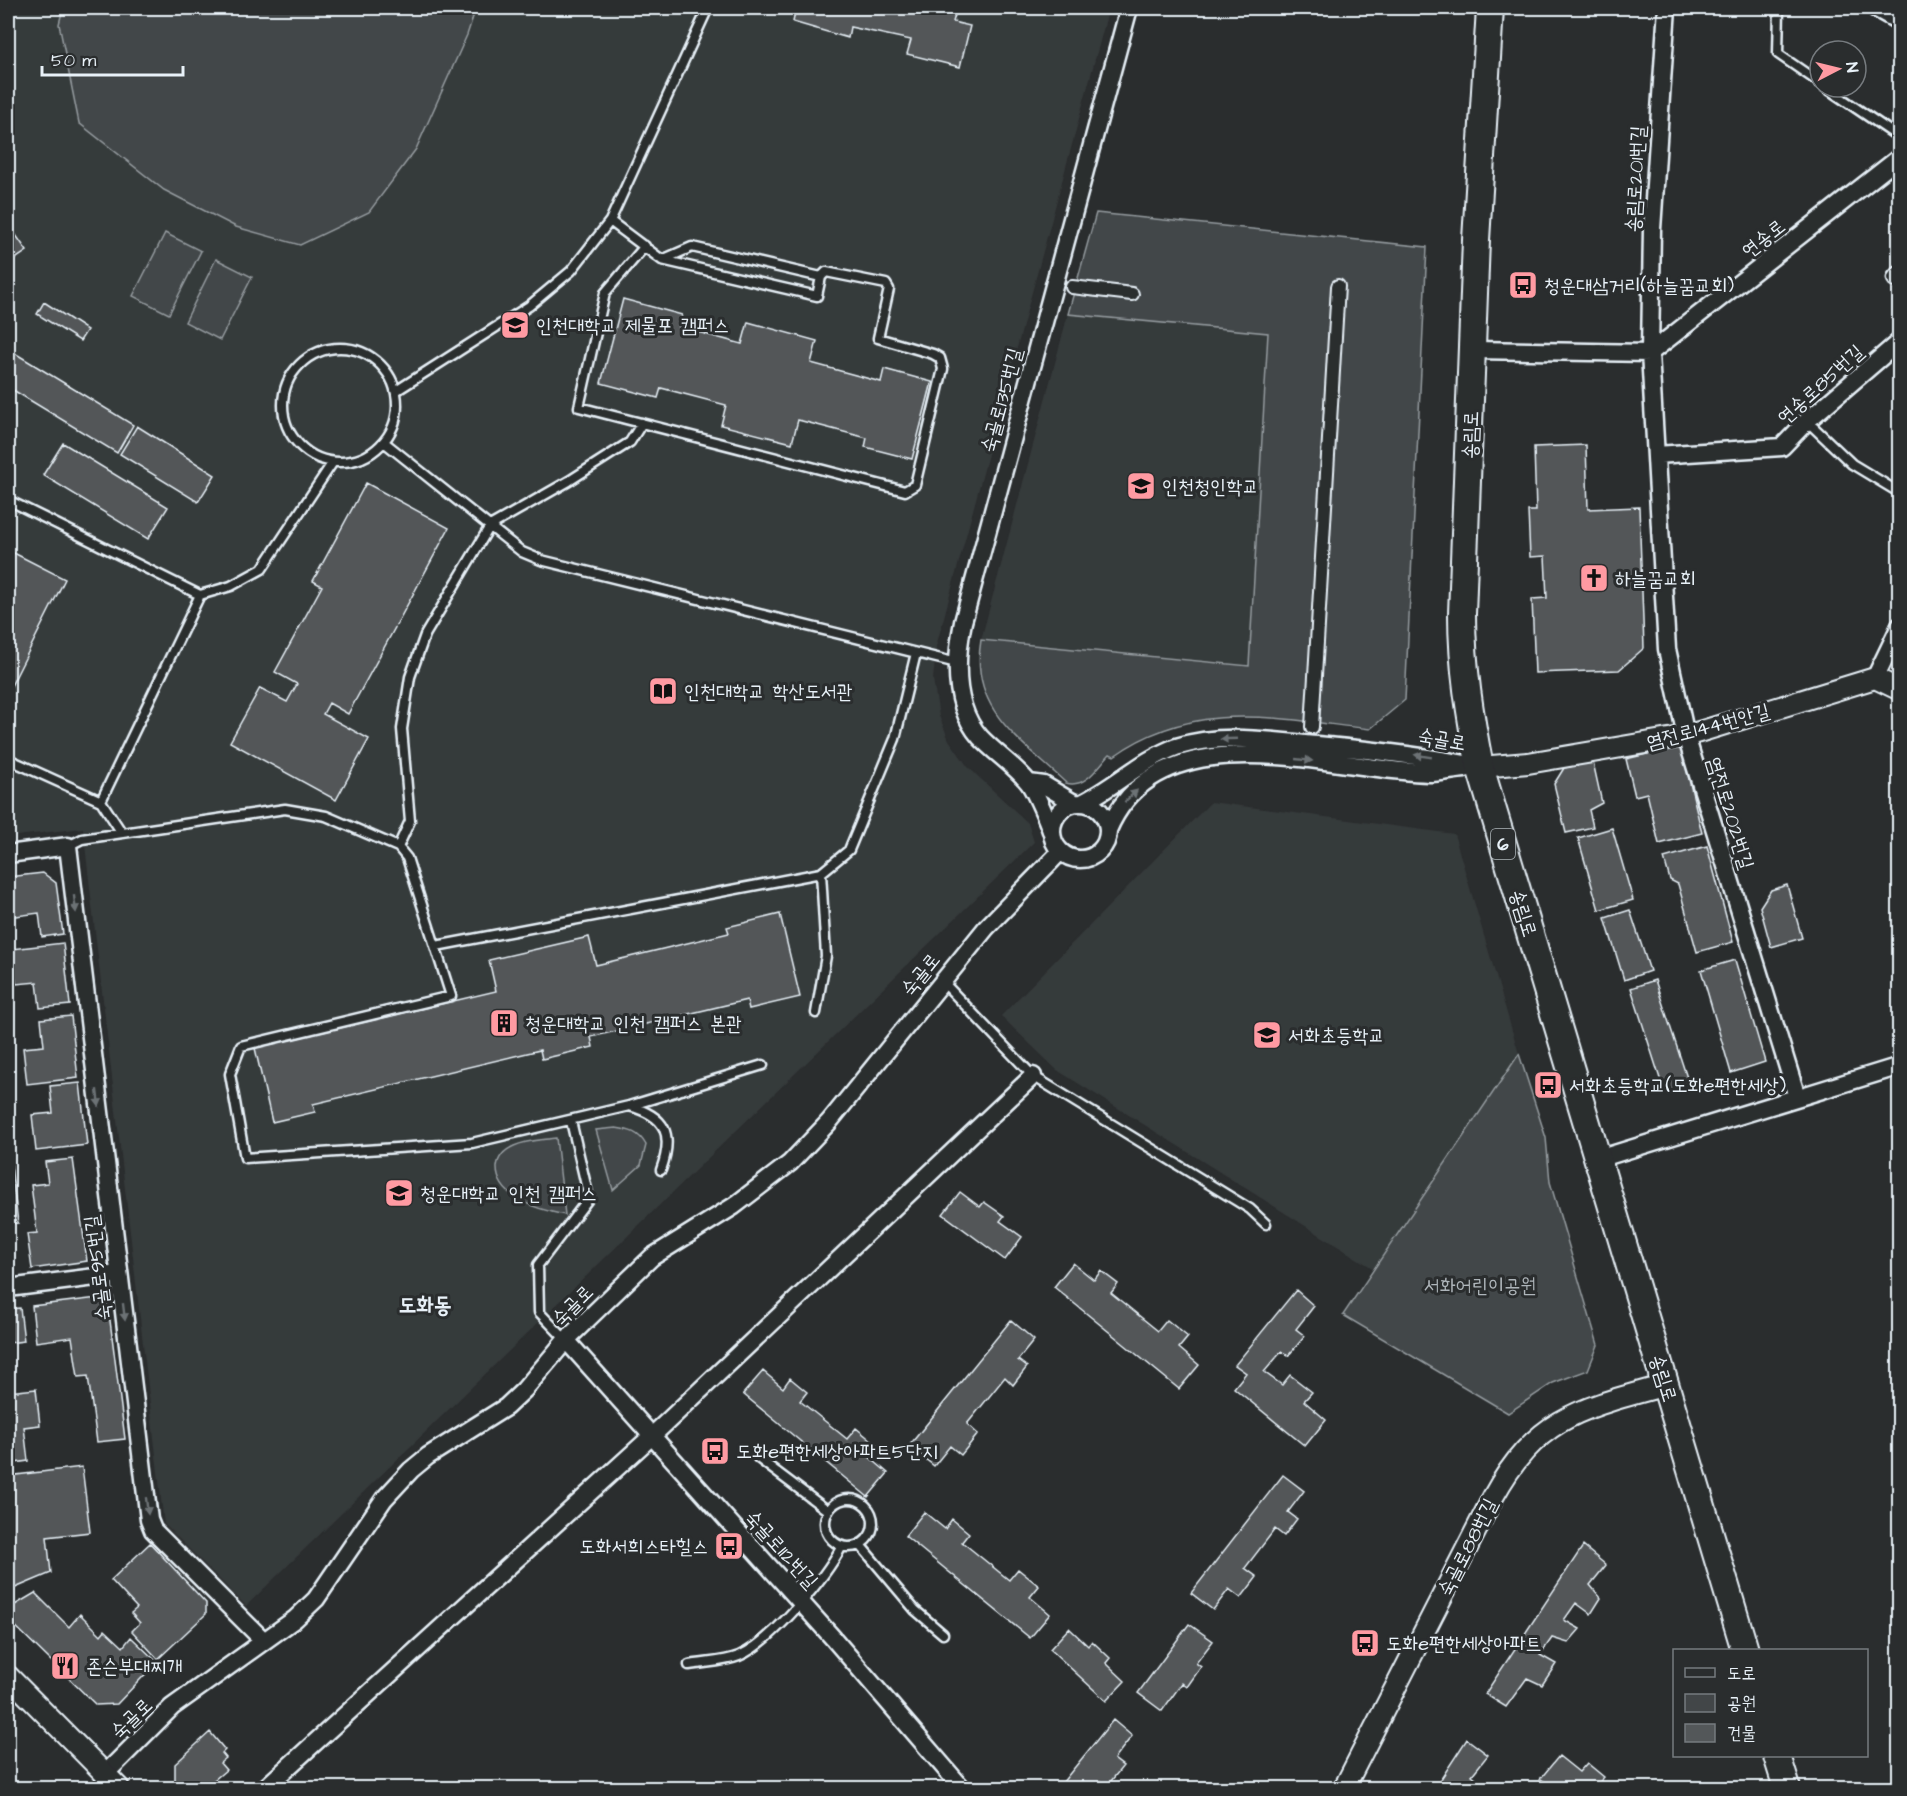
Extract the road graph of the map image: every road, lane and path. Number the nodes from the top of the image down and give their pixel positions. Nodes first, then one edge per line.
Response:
1 (708, 8) edge
2 (1129, 8) edge
3 (1490, 8) edge
4 (1667, 8) edge
5 (1779, 8) edge
6 (1875, 8) edge
7 (1899, 22) edge
8 (1808, 75) edge
9 (1842, 99) edge
10 (1899, 138) edge
11 (1899, 157) edge
12 (610, 221) junction
13 (645, 246) junction
14 (662, 260) junction
15 (821, 277) junction
16 (1338, 286) dead end
17 (1072, 287) dead end
18 (1131, 294) dead end
19 (1899, 341) edge
20 (1473, 350) junction
21 (1650, 353) junction
22 (396, 391) junction
23 (1807, 421) junction
24 (642, 423) junction
25 (384, 442) junction
26 (1656, 455) junction
27 (333, 462) junction
28 (1899, 493) edge
29 (8, 500) edge
30 (490, 525) junction
31 (200, 596) junction
32 (1899, 626) edge
33 (916, 653) junction
34 (957, 663) junction
35 (1875, 678) junction
36 (1899, 690) edge
37 (1312, 727) dead end
38 (1686, 736) junction
39 (8, 759) edge
40 (1480, 767) junction
41 (1029, 783) junction
42 (101, 801) junction
43 (1078, 803) junction
44 (1108, 830) junction
45 (1051, 831) junction
46 (122, 833) junction
47 (68, 846) junction
48 (398, 847) junction
49 (1060, 852) junction
50 (8, 854) edge
51 (820, 873) junction
52 (436, 946) junction
53 (942, 981) junction
54 (816, 1012) dead end
55 (763, 1065) dead end
56 (1899, 1066) edge
57 (1033, 1076) junction
58 (1797, 1097) junction
59 (629, 1107) junction
60 (571, 1121) junction
61 (1598, 1159) junction
62 (661, 1170) dead end
63 (1266, 1224) dead end
64 (119, 1274) junction
65 (8, 1288) edge
66 (566, 1340) junction
67 (1666, 1385) junction
68 (653, 1435) junction
69 (758, 1458) dead end
70 (827, 1510) junction
71 (842, 1546) junction
72 (861, 1546) junction
73 (801, 1601) junction
74 (943, 1634) dead end
75 (263, 1640) junction
76 (1745, 1649) edge
77 (689, 1665) dead end
78 (8, 1676) edge
79 (1778, 1757) edge
80 (105, 1774) junction
81 (119, 1788) edge
82 (265, 1788) edge
83 (962, 1788) edge
84 (1344, 1788) edge
85 (1786, 1788) edge

1 - 12 lane
2 - 34 street, 숙골로135번길
3 - 20 main road, 송림로 / 6
4 - 21 street, 송림로201번길
5 - 8 lane
6 - 7 street
9 - 10 lane
11 - 21 street, 연송로
12 - 13 lane
12 - 22 lane
13 - 14 lane
13 - 24 lane
14 - 15 lane
14 - 15 lane
15 - 24 lane
16 - 37 street
17 - 18 street
19 - 23 street, 연송로85번길
20 - 21 street
20 - 40 main road, 송림로 / 6
21 - 26 street, 염전로202번길
22 - 25 lane
22 - 27 lane
23 - 26 street, 연송로85번길
23 - 28 lane
24 - 30 lane
25 - 27 lane
25 - 30 lane
26 - 38 street, 염전로202번길
27 - 31 lane
29 - 31 lane
30 - 33 lane
30 - 48 lane
31 - 42 lane
32 - 35 street
33 - 34 lane
33 - 51 lane
34 - 41 street, 숙골로135번길
35 - 36 street
35 - 38 street, 염전로144번안길
38 - 40 street, 염전로144번안길
38 - 58 street, 염전로202번길
39 - 42 lane
40 -> 43 street, 숙골로
44 -> 40 street, 숙골로
40 - 61 main road, 송림로 / 6
41 - 43 street, 숙골로135번길
41 - 45 street, 숙골로135번길
42 - 46 lane
43 - 44 street
43 - 45 street, 숙골로
44 - 49 street, 숙골로
45 - 49 street
46 - 47 lane
46 - 48 lane
47 - 50 street
47 -> 64 street, 숙골로95번길
48 - 52 lane
49 - 53 street, 숙골로
51 - 52 lane
51 - 54 lane
52 - 60 lane
53 - 57 lane
53 - 66 street, 숙골로
55 - 59 lane
56 - 58 street
57 - 63 lane
57 - 68 street
58 - 61 street
59 - 60 lane
59 - 62 lane
60 - 66 lane
61 - 67 main road, 송림로 / 6
64 - 65 street
64 -> 75 street, 숙골로95번길
66 - 68 street, 숙골로112번길
66 - 75 street, 숙골로
67 - 76 main road, 송림로 / 6
67 - 84 street, 숙골로88번길
68 - 73 street, 숙골로112번길
68 - 82 street
69 - 70 lane
70 - 71 lane
70 - 72 lane
71 - 72 lane
71 - 73 lane
72 - 74 lane
73 - 77 lane
73 - 83 street, 숙골로112번길
75 - 80 street, 숙골로
78 - 80 street
79 - 85 main road
80 - 81 street

